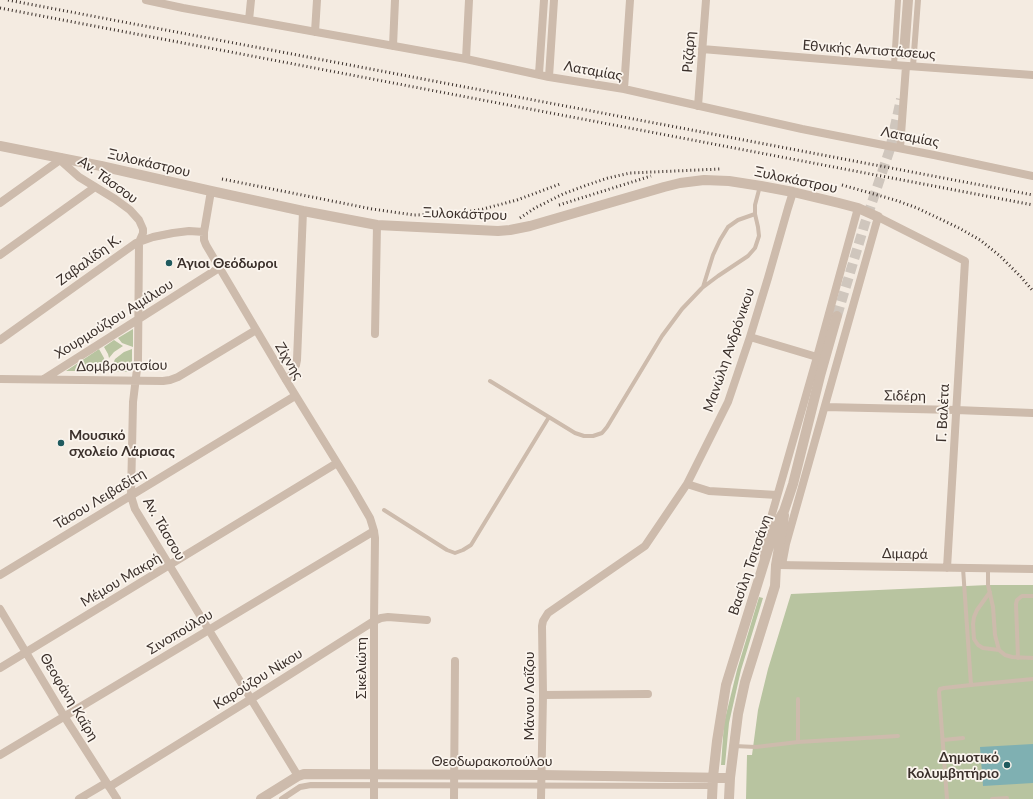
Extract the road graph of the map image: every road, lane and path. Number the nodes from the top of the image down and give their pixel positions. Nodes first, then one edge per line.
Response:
1 (146, 0) edge
2 (250, 0) edge
3 (317, 0) edge
4 (395, 0) edge
5 (469, 0) edge
6 (544, 0) edge
7 (554, 0) edge
8 (630, 0) edge
9 (706, 0) edge
10 (898, 0) edge
11 (908, 0) edge
12 (918, 0) edge
13 (183, 4) edge
14 (249, 20) junction
15 (315, 32) junction
16 (392, 46) junction
17 (702, 49) junction
18 (904, 54) dead end
19 (466, 59) junction
20 (894, 65) junction
21 (909, 66) junction
22 (539, 74) junction
23 (1033, 75) edge
24 (549, 77) junction
25 (624, 89) junction
26 (698, 106) junction
27 (0, 146) edge
28 (900, 148) junction
29 (60, 159) junction
30 (1033, 176) edge
31 (760, 186) junction
32 (95, 187) junction
33 (211, 191) junction
34 (793, 192) junction
35 (0, 203) edge
36 (858, 208) junction
37 (303, 211) junction
38 (755, 214) junction
39 (878, 217) junction
40 (377, 225) junction
41 (204, 232) junction
42 (139, 242) junction
43 (0, 255) edge
44 (965, 261) joint
45 (220, 268) junction
46 (702, 288) junction
47 (837, 316) tunnel mouth
48 (139, 318) junction
49 (256, 330) junction
50 (375, 334) dead end
51 (750, 337) junction
52 (0, 340) edge
53 (817, 357) junction
54 (0, 379) edge
55 (43, 379) junction
56 (136, 380) junction
57 (286, 380) junction
58 (490, 381) dead end
59 (296, 396) junction
60 (825, 407) junction
61 (956, 410) junction
62 (1033, 413) edge
63 (549, 417) junction
64 (337, 463) junction
65 (687, 484) junction
66 (777, 495) junction
67 (131, 496) junction
68 (384, 510) dead end
69 (784, 511) junction
70 (375, 534) junction
71 (765, 560) junction
72 (779, 565) junction
73 (170, 566) junction
74 (947, 568) junction
75 (963, 568) junction
76 (988, 568) junction
77 (1033, 569) edge
78 (0, 575) edge
79 (990, 592) junction
80 (1033, 596) edge
81 (0, 609) edge
82 (545, 617) joint
83 (427, 620) dead end
84 (374, 621) junction
85 (209, 630) junction
86 (999, 650) junction
87 (26, 652) junction
88 (1018, 658) junction
89 (1033, 658) edge
90 (455, 661) dead end
91 (0, 668) edge
92 (1033, 679) edge
93 (971, 685) junction
94 (543, 694) junction
95 (648, 694) dead end
96 (251, 699) junction
97 (798, 699) dead end
98 (64, 716) junction
99 (898, 736) dead end
100 (963, 738) dead end
101 (943, 740) junction
102 (798, 742) junction
103 (734, 746) junction
104 (0, 755) edge
105 (298, 776) junction
106 (730, 778) junction
107 (374, 779) junction
108 (454, 780) junction
109 (541, 780) junction
110 (713, 781) junction
111 (108, 785) junction
112 (1007, 798) edge
113 (79, 799) edge
114 (117, 799) edge
115 (261, 799) edge
116 (282, 799) edge
117 (374, 799) edge
118 (454, 799) edge
119 (541, 799) edge
120 (712, 799) edge
121 (729, 799) edge
122 (947, 799) edge
123 (992, 799) edge

1 - 13 street, Λαταμίας
2 - 14 street
3 - 15 street
4 - 16 street
5 - 19 street
6 - 22 street
7 - 24 street
8 - 25 street
9 - 17 street, Ριζάρη
10 - 20 street
11 - 18 street
12 - 21 street
13 - 14 street, Λαταμίας
14 - 15 street, Λαταμίας
15 - 16 street, Λαταμίας
16 - 19 street, Λαταμίας
17 - 20 street, Εθνικής Αντιστάσεως
17 - 26 street, Ριζάρη
19 - 22 street, Λαταμίας
20 - 21 street, Εθνικής Αντιστάσεως
21 - 23 street, Εθνικής Αντιστάσεως
21 - 28 street
22 - 24 street, Λαταμίας
24 - 25 street, Λαταμίας
25 - 26 street, Λαταμίας
26 - 28 street, Λαταμίας
27 - 29 street, Ξυλοκάστρου
28 - 30 street, Λαταμίας
29 - 32 street, Αν. Τάσσου
29 - 33 street, Ξυλοκάστρου
29 - 35 street
31 - 34 street, Ξυλοκάστρου
31 - 38 lane
31 - 40 street, Ξυλοκάστρου
32 - 42 street, Αν. Τάσσου
32 - 43 street
33 - 37 street, Ξυλοκάστρου
33 - 41 street, Ζίχνης
34 - 36 street, Ξυλοκάστρου
34 - 51 street, Μανώλη Ανδρόνικου
36 - 39 street, Ξυλοκάστρου
36 - 53 street
37 - 40 street, Ξυλοκάστρου
37 - 57 street
38 - 46 lane
38 - 46 lane
39 - 44 street, Ξυλοκάστρου
39 - 60 street, Βασίλη Τσιτσάνη
40 - 50 street
41 - 42 street, Ζαβαλίδη Κ.
41 - 45 street, Ζίχνης
42 - 48 street, Αν. Τάσσου
42 - 52 street, Ζαβαλίδη Κ.
44 - 61 street, Γ. Βαλέτα
45 - 48 street, Χουρμούζιου Αιμίλιου
45 - 49 street, Ζίχνης
46 - 63 lane
47 - 69 street
48 - 55 street, Χουρμούζιου Αιμίλιου
48 - 56 street, Αν. Τάσσου
49 - 56 street, Δομβρουτσίου
49 - 57 street, Ζίχνης
51 - 53 street
51 - 65 street, Μανώλη Ανδρόνικου
53 - 66 street
54 - 55 street, Δομβρουτσίου
55 - 56 street, Δομβρουτσίου
56 - 67 street, Αν. Τάσσου
57 - 59 street, Ζίχνης
58 - 63 lane
59 - 64 street, Ζίχνης
59 - 67 street, Τάσου Λειβαδίτη
60 - 61 street, Σιδέρη
60 - 72 street, Βασίλη Τσιτσάνη
61 - 62 street, Σιδέρη
61 - 74 street, Γ. Βαλέτα
63 - 68 lane
64 - 70 street, Ζίχνης
64 - 73 street, Μέμου Μακρή
65 - 66 street
65 - 82 street, Μανώλη Ανδρόνικου
66 - 71 street
67 - 73 street, Αν. Τάσσου
67 - 78 street, Τάσου Λειβαδίτη
69 - 71 street, Βασίλη Τσιτσάνη
69 - 72 street, Βασίλη Τσιτσάνη
70 - 84 street, Σικελιώτη
70 - 85 street, Σινοπούλου
71 - 110 street, Βασίλη Τσιτσάνη
72 - 74 street, Διμαρά
72 - 103 street, Βασίλη Τσιτσάνη
73 - 85 street, Αν. Τάσσου
73 - 87 street, Μέμου Μακρή
74 - 75 street, Διμαρά
75 - 76 street, Διμαρά
75 - 93 lane
76 - 77 street, Διμαρά
76 - 79 lane
79 - 86 lane
79 - 86 lane
80 - 88 lane
81 - 87 street, Θεοφάνη Καΐρη
82 - 94 street, Μάνου Λοΐζου
83 - 84 street, Καρούζου Νίκου
84 - 96 street, Καρούζου Νίκου
84 - 107 street, Σικελιώτη
85 - 96 street, Αν. Τάσσου
85 - 98 street, Σινοπούλου
86 - 88 lane
87 - 91 street, Μέμου Μακρή
87 - 98 street, Θεοφάνη Καΐρη
88 - 89 lane
90 - 108 street
92 - 93 lane
93 - 101 lane
94 - 95 street
94 - 109 street, Μάνου Λοΐζου
96 - 105 street, Αν. Τάσσου
96 - 111 street, Καρούζου Νίκου
97 - 102 lane
98 - 104 street, Σινοπούλου
98 - 111 street, Θεοφάνη Καΐρη
99 - 102 lane
100 - 101 lane
101 - 122 lane
102 - 103 lane
103 - 106 street, Βασίλη Τσιτσάνη
105 - 107 street, Θεοδωρακοπούλου
105 - 115 street, Θεοδωρακοπούλου
106 - 110 street, Θεοδωρακοπούλου
106 - 121 street, Βασίλη Τσιτσάνη
107 - 108 street, Θεοδωρακοπούλου
107 - 116 street
107 - 117 street, Σικελιώτη
108 - 109 street, Θεοδωρακοπούλου
108 - 118 street
109 - 110 street, Θεοδωρακοπούλου
109 - 119 street, Μάνου Λοΐζου
110 - 120 street, Βασίλη Τσιτσάνη
111 - 113 street, Καρούζου Νίκου
111 - 114 street, Θεοφάνη Καΐρη
112 - 123 lane

